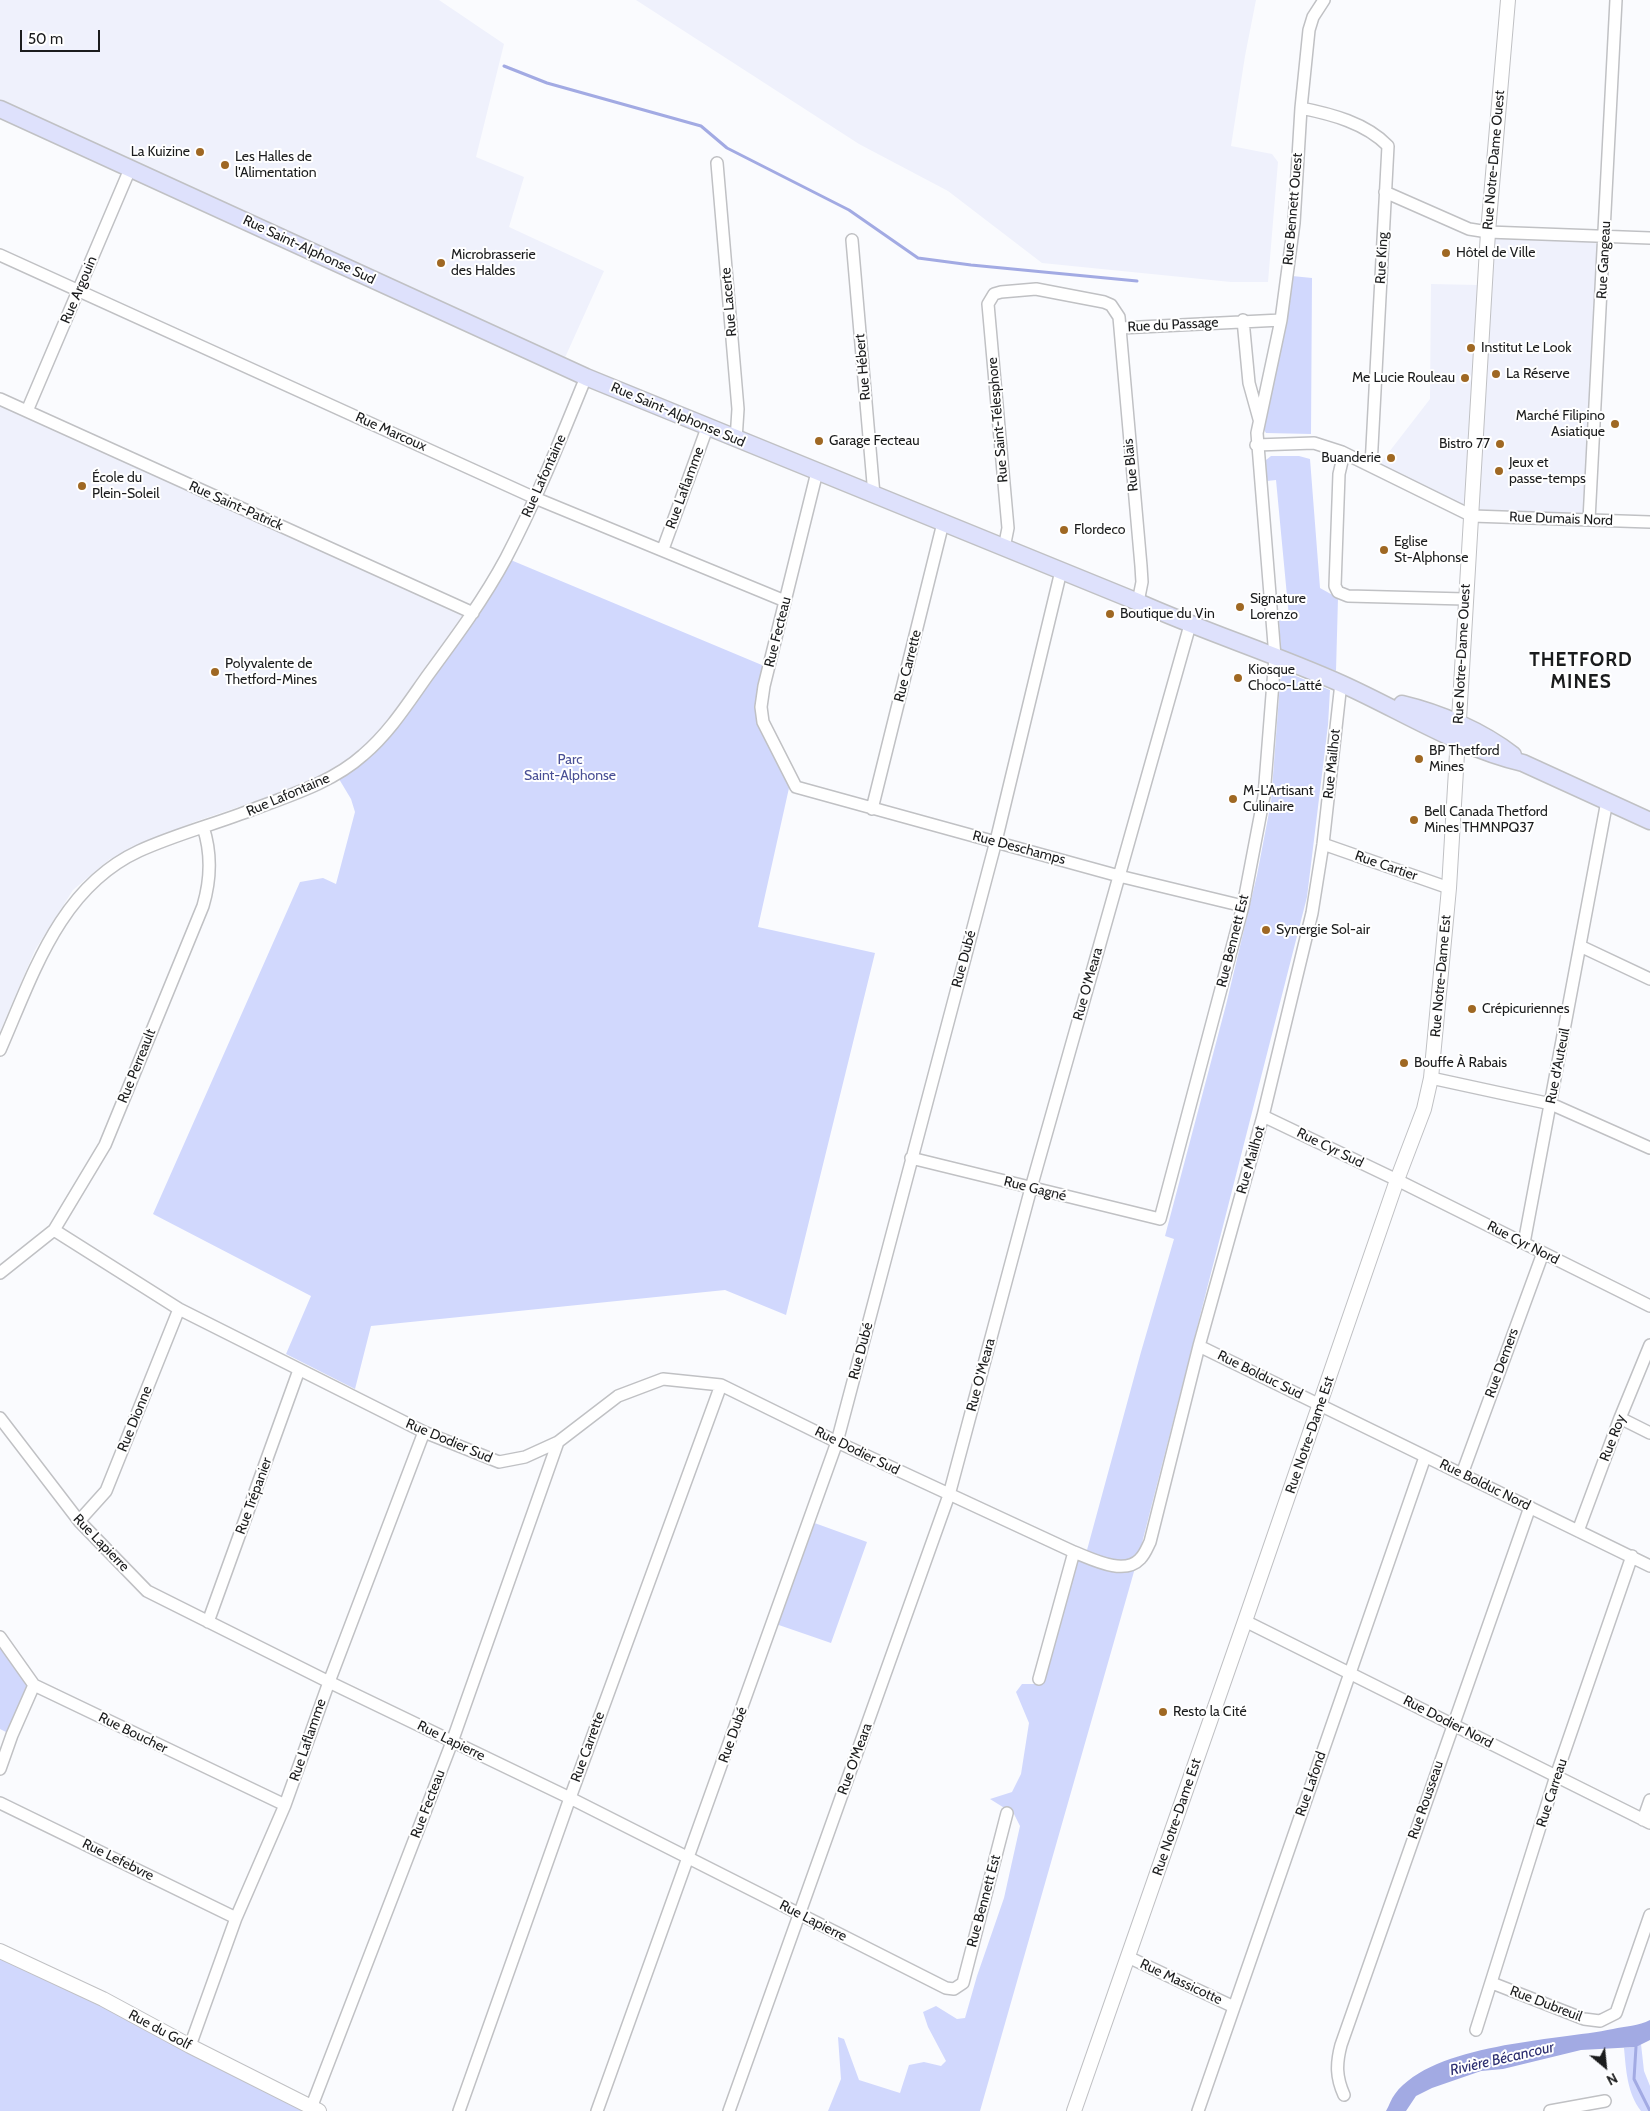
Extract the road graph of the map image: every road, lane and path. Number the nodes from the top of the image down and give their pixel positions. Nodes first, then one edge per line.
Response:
1 (1324, 0) edge
2 (1508, 0) edge
3 (1616, 0) edge
4 (0, 108) edge
5 (1301, 108) junction
6 (717, 164) dead end
7 (130, 169) junction
8 (1385, 192) junction
9 (1488, 232) junction
10 (1605, 236) junction
11 (1650, 238) edge
12 (852, 240) dead end
13 (0, 255) edge
14 (79, 291) junction
15 (994, 294) joint
16 (1243, 320) junction
17 (1281, 320) junction
18 (1120, 328) junction
19 (586, 377) junction
20 (0, 399) edge
21 (27, 411) junction
22 (1259, 419) junction
23 (707, 428) junction
24 (736, 440) junction
25 (1256, 445) junction
26 (1344, 452) junction
27 (1371, 466) junction
28 (817, 472) junction
29 (874, 495) junction
30 (535, 498) junction
31 (1472, 516) junction
32 (1589, 520) junction
33 (1650, 522) edge
34 (943, 523) junction
35 (1004, 548) junction
36 (663, 549) junction
37 (1061, 571) junction
38 (1465, 599) junction
39 (785, 601) junction
40 (1138, 602) junction
41 (473, 613) junction
42 (1190, 625) junction
43 (1275, 657) junction
44 (1341, 683) junction
45 (1457, 732) junction
46 (796, 787) joint
47 (1607, 801) junction
48 (872, 809) junction
49 (1650, 821) edge
50 (203, 828) junction
51 (996, 841) junction
52 (1323, 844) junction
53 (1119, 876) junction
54 (1449, 888) junction
55 (1243, 906) junction
56 (1580, 946) junction
57 (1650, 980) edge
58 (0, 1050) edge
59 (1431, 1078) junction
60 (1551, 1104) junction
61 (1263, 1116) junction
62 (1650, 1148) edge
63 (911, 1158) junction
64 (1397, 1180) junction
65 (1031, 1188) junction
66 (1160, 1218) joint
67 (54, 1230) junction
68 (1524, 1243) junction
69 (1543, 1253) junction
70 (0, 1273) edge
71 (1650, 1306) edge
72 (179, 1309) junction
73 (1650, 1345) edge
74 (1199, 1346) junction
75 (299, 1370) junction
76 (721, 1385) junction
77 (1321, 1404) junction
78 (1620, 1418) junction
79 (1, 1421) edge
80 (424, 1432) junction
81 (1650, 1433) edge
82 (558, 1442) junction
83 (837, 1442) junction
84 (1425, 1457) junction
85 (1462, 1474) junction
86 (949, 1495) junction
87 (1530, 1507) junction
88 (79, 1521) junction
89 (1578, 1531) junction
90 (1074, 1552) junction
91 (1632, 1556) junction
92 (1650, 1566) edge
93 (1245, 1621) junction
94 (208, 1622) junction
95 (0, 1637) edge
96 (1350, 1673) junction
97 (1039, 1679) dead end
98 (329, 1682) junction
99 (34, 1685) junction
100 (1452, 1724) junction
101 (452, 1742) junction
102 (0, 1769) edge
103 (1556, 1776) junction
104 (570, 1798) junction
105 (1650, 1800) edge
106 (0, 1803) edge
107 (285, 1805) junction
108 (1007, 1814) dead end
109 (1646, 1821) edge
110 (688, 1858) junction
111 (799, 1914) junction
112 (1650, 1915) edge
113 (236, 1918) junction
114 (0, 1951) edge
115 (1128, 1957) junction
116 (1492, 1983) junction
117 (958, 1987) joint
118 (1234, 2007) junction
119 (1476, 2030) dead end
120 (190, 2046) junction
121 (1344, 2096) dead end
122 (1605, 2101) dead end
123 (315, 2109) edge
124 (459, 2111) edge
125 (597, 2111) edge
126 (729, 2111) edge
127 (1074, 2111) edge
128 (1198, 2111) edge
129 (1550, 2111) edge

1 - 5 street, Rue Bennett Ouest
2 - 9 street, Rue Notre-Dame Ouest
3 - 10 street, Rue Gangeau
4 - 7 main road, Rue Saint-Alphonse Sud
5 - 8 street, Rue King
5 - 17 street, Rue Bennett Ouest
6 - 24 street, Rue Lacerte
7 - 14 street, Rue Argouin
7 - 19 main road, Rue Saint-Alphonse Sud
8 - 9 street
8 - 27 street, Rue King
9 - 10 street
9 - 31 street, Rue Notre-Dame Ouest
10 - 11 street
10 - 32 street, Rue Gangeau
12 - 29 street, Rue Hébert
13 - 14 street, Rue Marcoux
14 - 21 street, Rue Argouin
14 - 30 street, Rue Marcoux
15 - 18 street, Rue du Passage
15 - 35 street, Rue Saint-Télesphore
16 - 17 street, Rue du Passage
16 - 18 street, Rue du Passage
16 - 22 street, Rue Bennett Ouest
17 - 22 street, Rue Bennett Ouest
18 - 40 street, Rue Blais
19 - 23 main road, Rue Saint-Alphonse Sud
19 - 30 street, Rue Lafontaine
20 - 21 street, Rue Saint-Patrick
21 - 41 street, Rue Saint-Patrick
22 - 25 street, Rue Bennett Ouest
23 - 24 main road, Rue Saint-Alphonse Sud
23 - 36 street, Rue Laflamme
24 - 28 main road, Rue Saint-Alphonse Sud
25 - 26 street
25 - 43 street, Rue Bennett Ouest
26 - 27 street
26 - 38 street
27 - 31 street
28 - 29 main road, Rue Saint-Alphonse Sud
28 - 39 street, Rue Fecteau
29 - 34 main road, Rue Saint-Alphonse Sud
30 - 36 street, Rue Marcoux
30 - 41 street, Rue Lafontaine
31 - 32 street, Rue Dumais Nord
31 - 38 street, Rue Notre-Dame Ouest
32 - 33 street, Rue Dumais Nord
34 - 35 main road, Rue Saint-Alphonse Sud
34 - 48 street, Rue Carrette
35 - 37 main road, Rue Saint-Alphonse Sud
36 - 39 street, Rue Marcoux
37 - 40 main road, Rue Saint-Alphonse Sud
37 - 51 street, Rue Dubé
38 - 45 street, Rue Notre-Dame Ouest
39 - 46 street, Rue Fecteau
40 - 42 main road, Rue Saint-Alphonse Sud
41 - 50 street, Rue Lafontaine
42 - 43 main road, Rue Saint-Alphonse Sud
42 - 53 street, Rue O'Meara
43 - 44 main road, Rue Saint-Alphonse Sud
43 - 55 street, Rue Bennett Est
44 - 45 main road, Rue Saint-Alphonse Sud
44 - 52 street, Rue Mailhot
45 - 47 main road, Rue Saint-Alphonse Sud
45 - 54 street, Rue Notre-Dame Est
46 - 48 street, Rue Deschamps
47 - 49 main road, Rue Saint-Alphonse Sud
47 - 56 street, Rue d'Auteuil
48 - 51 street, Rue Deschamps
50 - 58 street, Rue Lafontaine
50 - 67 street, Rue Perreault
51 - 53 street, Rue Deschamps
51 - 63 street, Rue Dubé
52 - 54 street, Rue Cartier
52 - 61 street, Rue Mailhot
53 - 55 street, Rue Deschamps
53 - 65 street, Rue O'Meara
54 - 59 street, Rue Notre-Dame Est
55 - 66 street, Rue Bennett Est
56 - 57 street
56 - 60 street, Rue d'Auteuil
59 - 60 street
59 - 64 street, Rue Notre-Dame Est
60 - 62 street
60 - 68 street, Rue d'Auteuil
61 - 64 street, Rue Cyr Sud
61 - 74 street, Rue Mailhot
63 - 65 street, Rue Gagné
63 - 83 street, Rue Dubé
64 - 68 street, Rue Cyr Nord
64 - 77 street, Rue Notre-Dame Est
65 - 66 street, Rue Gagné
65 - 86 street, Rue O'Meara
67 - 70 street, Rue Perreault
67 - 72 street, Rue Dodier Sud
68 - 69 street, Rue Cyr Nord
69 - 71 street, Rue Cyr Nord
69 - 85 street, Rue Demers
72 - 75 street, Rue Dodier Sud
72 - 88 street, Rue Dionne
73 - 78 street, Rue Roy
74 - 77 street, Rue Bolduc Sud
74 - 90 street, Rue Mailhot
75 - 80 street, Rue Dodier Sud
75 - 94 street, Rue Trépanier
76 - 82 street, Rue Dodier Sud
76 - 83 street, Rue Dodier Sud
76 - 104 street, Rue Carrette
77 - 84 street, Rue Bolduc Nord
77 - 93 street, Rue Notre-Dame Est
78 - 81 street
78 - 89 street, Rue Roy
79 - 88 street, Rue Lapierre
80 - 82 street, Rue Dodier Sud
80 - 98 street, Rue Laflamme
82 - 101 street, Rue Fecteau
83 - 86 street, Rue Dodier Sud
83 - 110 street, Rue Dubé
84 - 85 street, Rue Bolduc Nord
84 - 96 street, Rue Lafond
85 - 87 street, Rue Bolduc Nord
86 - 90 street, Rue Dodier Sud
86 - 111 street, Rue O'Meara
87 - 89 street, Rue Bolduc Nord
87 - 100 street, Rue Rousseau
88 - 94 street, Rue Lapierre
89 - 91 street, Rue Bolduc Nord
90 - 97 street
91 - 92 street, Rue Bolduc Nord
91 - 103 street, Rue Carreau
93 - 96 street, Rue Dodier Nord
93 - 115 street, Rue Notre-Dame Est
94 - 98 street, Rue Lapierre
95 - 99 street, Rue Boucher
96 - 100 street, Rue Dodier Nord
96 - 118 street, Rue Lafond
98 - 101 street, Rue Lapierre
98 - 107 street, Rue Laflamme
99 - 102 street
99 - 107 street, Rue Boucher
100 - 103 street, Rue Dodier Nord
100 - 121 street, Rue Rousseau
101 - 104 street, Rue Lapierre
101 - 123 street, Rue Fecteau
103 - 109 street, Rue Dodier Nord
103 - 116 street, Rue Carreau
104 - 110 street, Rue Lapierre
104 - 124 street, Rue Carrette
105 - 109 street
106 - 113 street, Rue Lefebvre
107 - 113 street, Rue Laflamme
108 - 117 street, Rue Bennett Est
110 - 111 street, Rue Lapierre
110 - 125 street, Rue Dubé
111 - 117 street, Rue Lapierre
111 - 126 street, Rue O'Meara
112 - 116 street, Rue Dubreuil
113 - 120 street, Rue Laflamme
114 - 120 street, Rue du Golf
115 - 118 street, Rue Massicotte
115 - 127 street, Rue Notre-Dame Est
116 - 119 street, Rue Carreau
118 - 128 street, Rue Lafond
120 - 123 street, Rue du Golf
122 - 129 street

